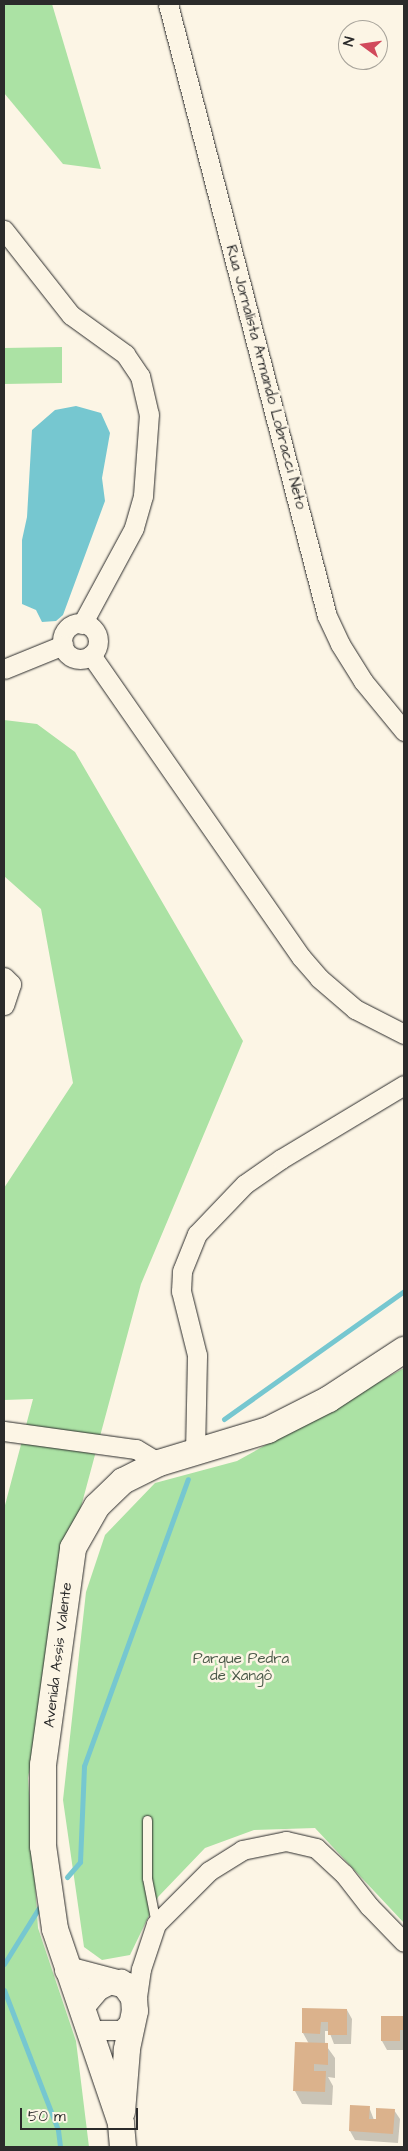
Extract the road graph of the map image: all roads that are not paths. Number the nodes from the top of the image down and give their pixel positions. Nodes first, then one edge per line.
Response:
1 (168, 4) edge
2 (4, 230) edge
3 (82, 624) junction
4 (63, 646) junction
5 (91, 655) junction
6 (4, 669) edge
7 (404, 731) edge
8 (4, 977) edge
9 (4, 1005) edge
10 (404, 1034) edge
11 (404, 1086) edge
12 (404, 1350) edge
13 (4, 1431) edge
14 (195, 1452) junction
15 (159, 1463) junction
16 (147, 1820) dead end
17 (156, 1924) junction
18 (404, 1942) edge
19 (146, 1948) junction
20 (68, 1970) junction
21 (116, 1982) junction
22 (135, 2011) junction
23 (87, 2020) junction
24 (122, 2135) edge

1 - 7 street, Rua Jornalista Armando Lobracci Neto
2 - 3 street
3 - 4 street
3 - 5 street
4 - 5 street
4 - 6 street
5 - 10 street
8 - 9 street
11 - 14 street
12 - 14 main road, Avenida Assis Valente
13 - 15 street
14 - 15 main road, Avenida Assis Valente
15 - 20 main road, Avenida Assis Valente
16 - 17 lane
17 - 18 street
17 - 19 street
19 - 21 street
19 - 22 street
20 - 21 main road
20 - 23 main road, Avenida Assis Valente
21 - 22 main road
21 - 23 street
22 - 23 street
22 - 24 main road
23 - 24 main road, Avenida Assis Valente

